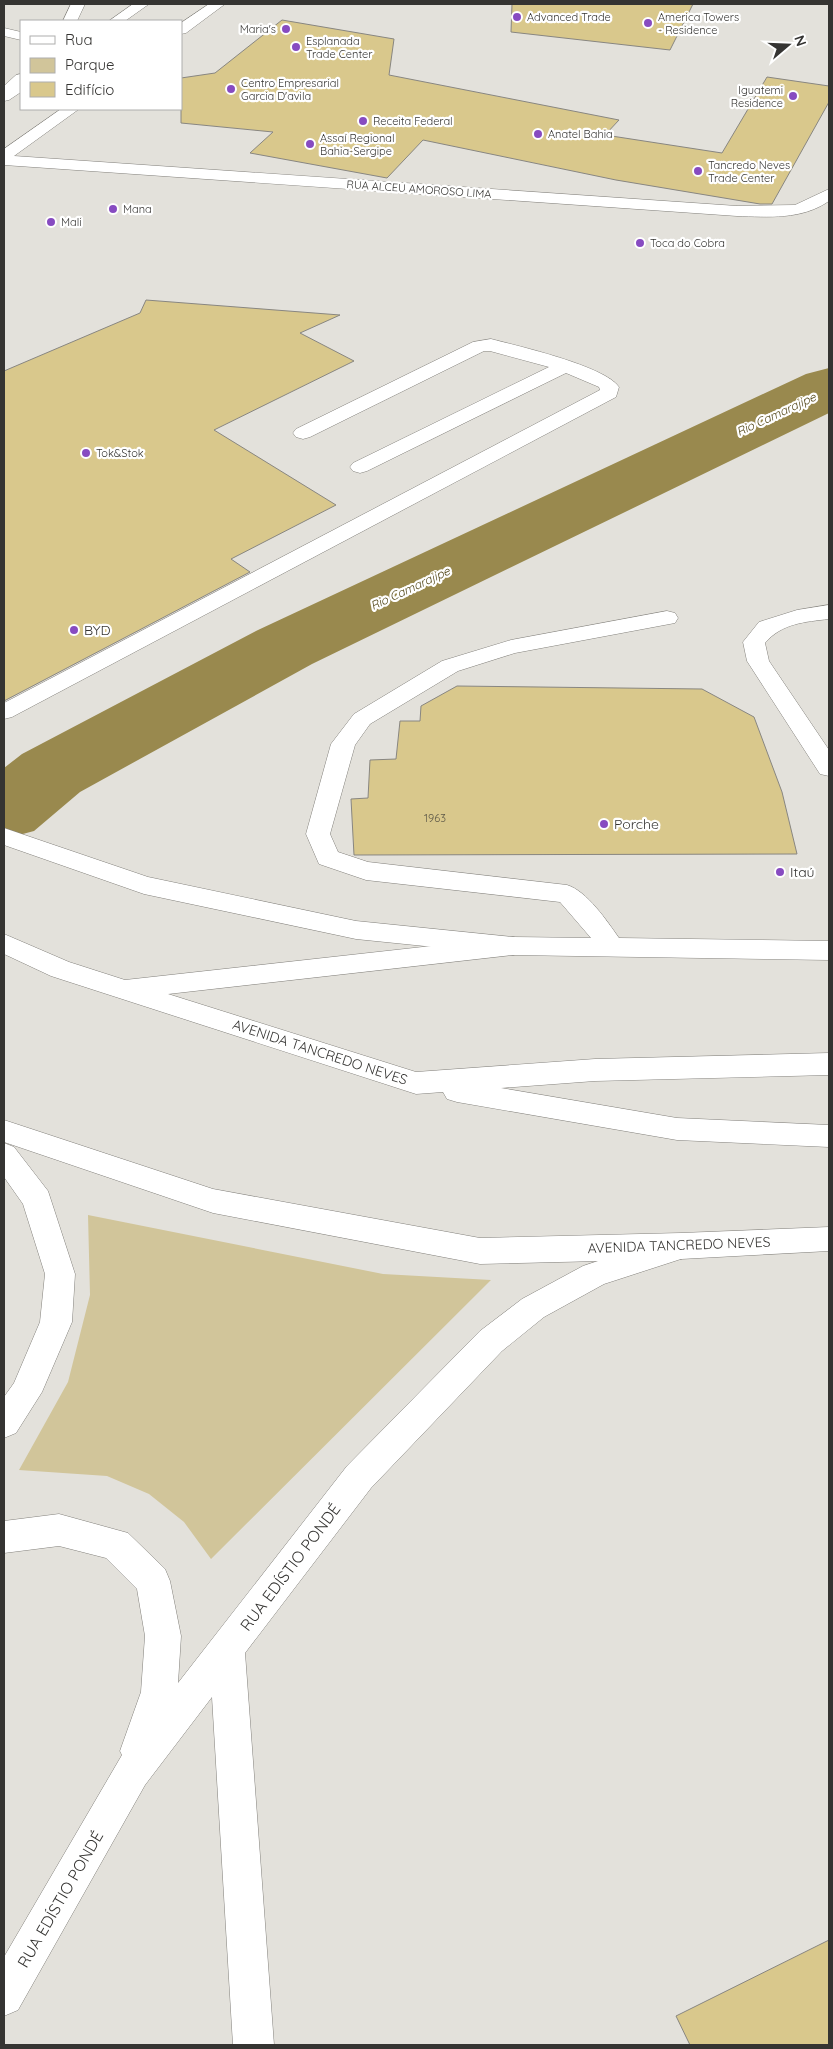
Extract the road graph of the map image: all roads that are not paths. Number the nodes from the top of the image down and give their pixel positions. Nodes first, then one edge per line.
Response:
1 (78, 4) edge
2 (142, 4) edge
3 (218, 4) edge
4 (70, 20) edge
5 (118, 20) edge
6 (182, 29) edge
7 (4, 32) edge
8 (20, 36) edge
9 (20, 79) edge
10 (20, 86) edge
11 (4, 96) edge
12 (70, 110) edge
13 (4, 158) edge
14 (829, 194) edge
15 (566, 366) junction
16 (303, 433) dead end
17 (360, 467) dead end
18 (829, 612) edge
19 (667, 618) dead end
20 (4, 712) edge
21 (829, 768) edge
22 (4, 836) edge
23 (4, 942) edge
24 (513, 946) junction
25 (612, 947) junction
26 (829, 951) edge
27 (121, 989) junction
28 (829, 1064) edge
29 (416, 1084) junction
30 (4, 1131) edge
31 (829, 1136) edge
32 (4, 1155) edge
33 (829, 1239) edge
34 (681, 1246) junction
35 (4, 1423) edge
36 (4, 1538) edge
37 (227, 1648) junction
38 (132, 1772) junction
39 (4, 1996) edge
40 (254, 2045) edge

1 - 4 street
2 - 5 street
3 - 6 street
7 - 8 street
9 - 11 street
10 - 11 street
12 - 13 street
13 - 14 street, RUA ALCEU AMOROSO LIMA
15 - 16 street
15 - 17 street
15 - 20 street
18 - 21 street
19 - 25 street
22 - 24 street
23 - 27 street, AVENIDA TANCREDO NEVES
24 - 25 street
24 - 27 street
25 - 26 street
27 - 29 street, AVENIDA TANCREDO NEVES
28 - 29 street, AVENIDA TANCREDO NEVES
29 - 31 street
30 - 34 street, AVENIDA TANCREDO NEVES
32 - 35 street
33 - 34 street, AVENIDA TANCREDO NEVES
34 - 37 street, RUA EDÍSTIO PONDÉ
36 - 38 street
37 - 38 street, RUA EDÍSTIO PONDÉ
37 - 40 street
38 - 39 street, RUA EDÍSTIO PONDÉ

